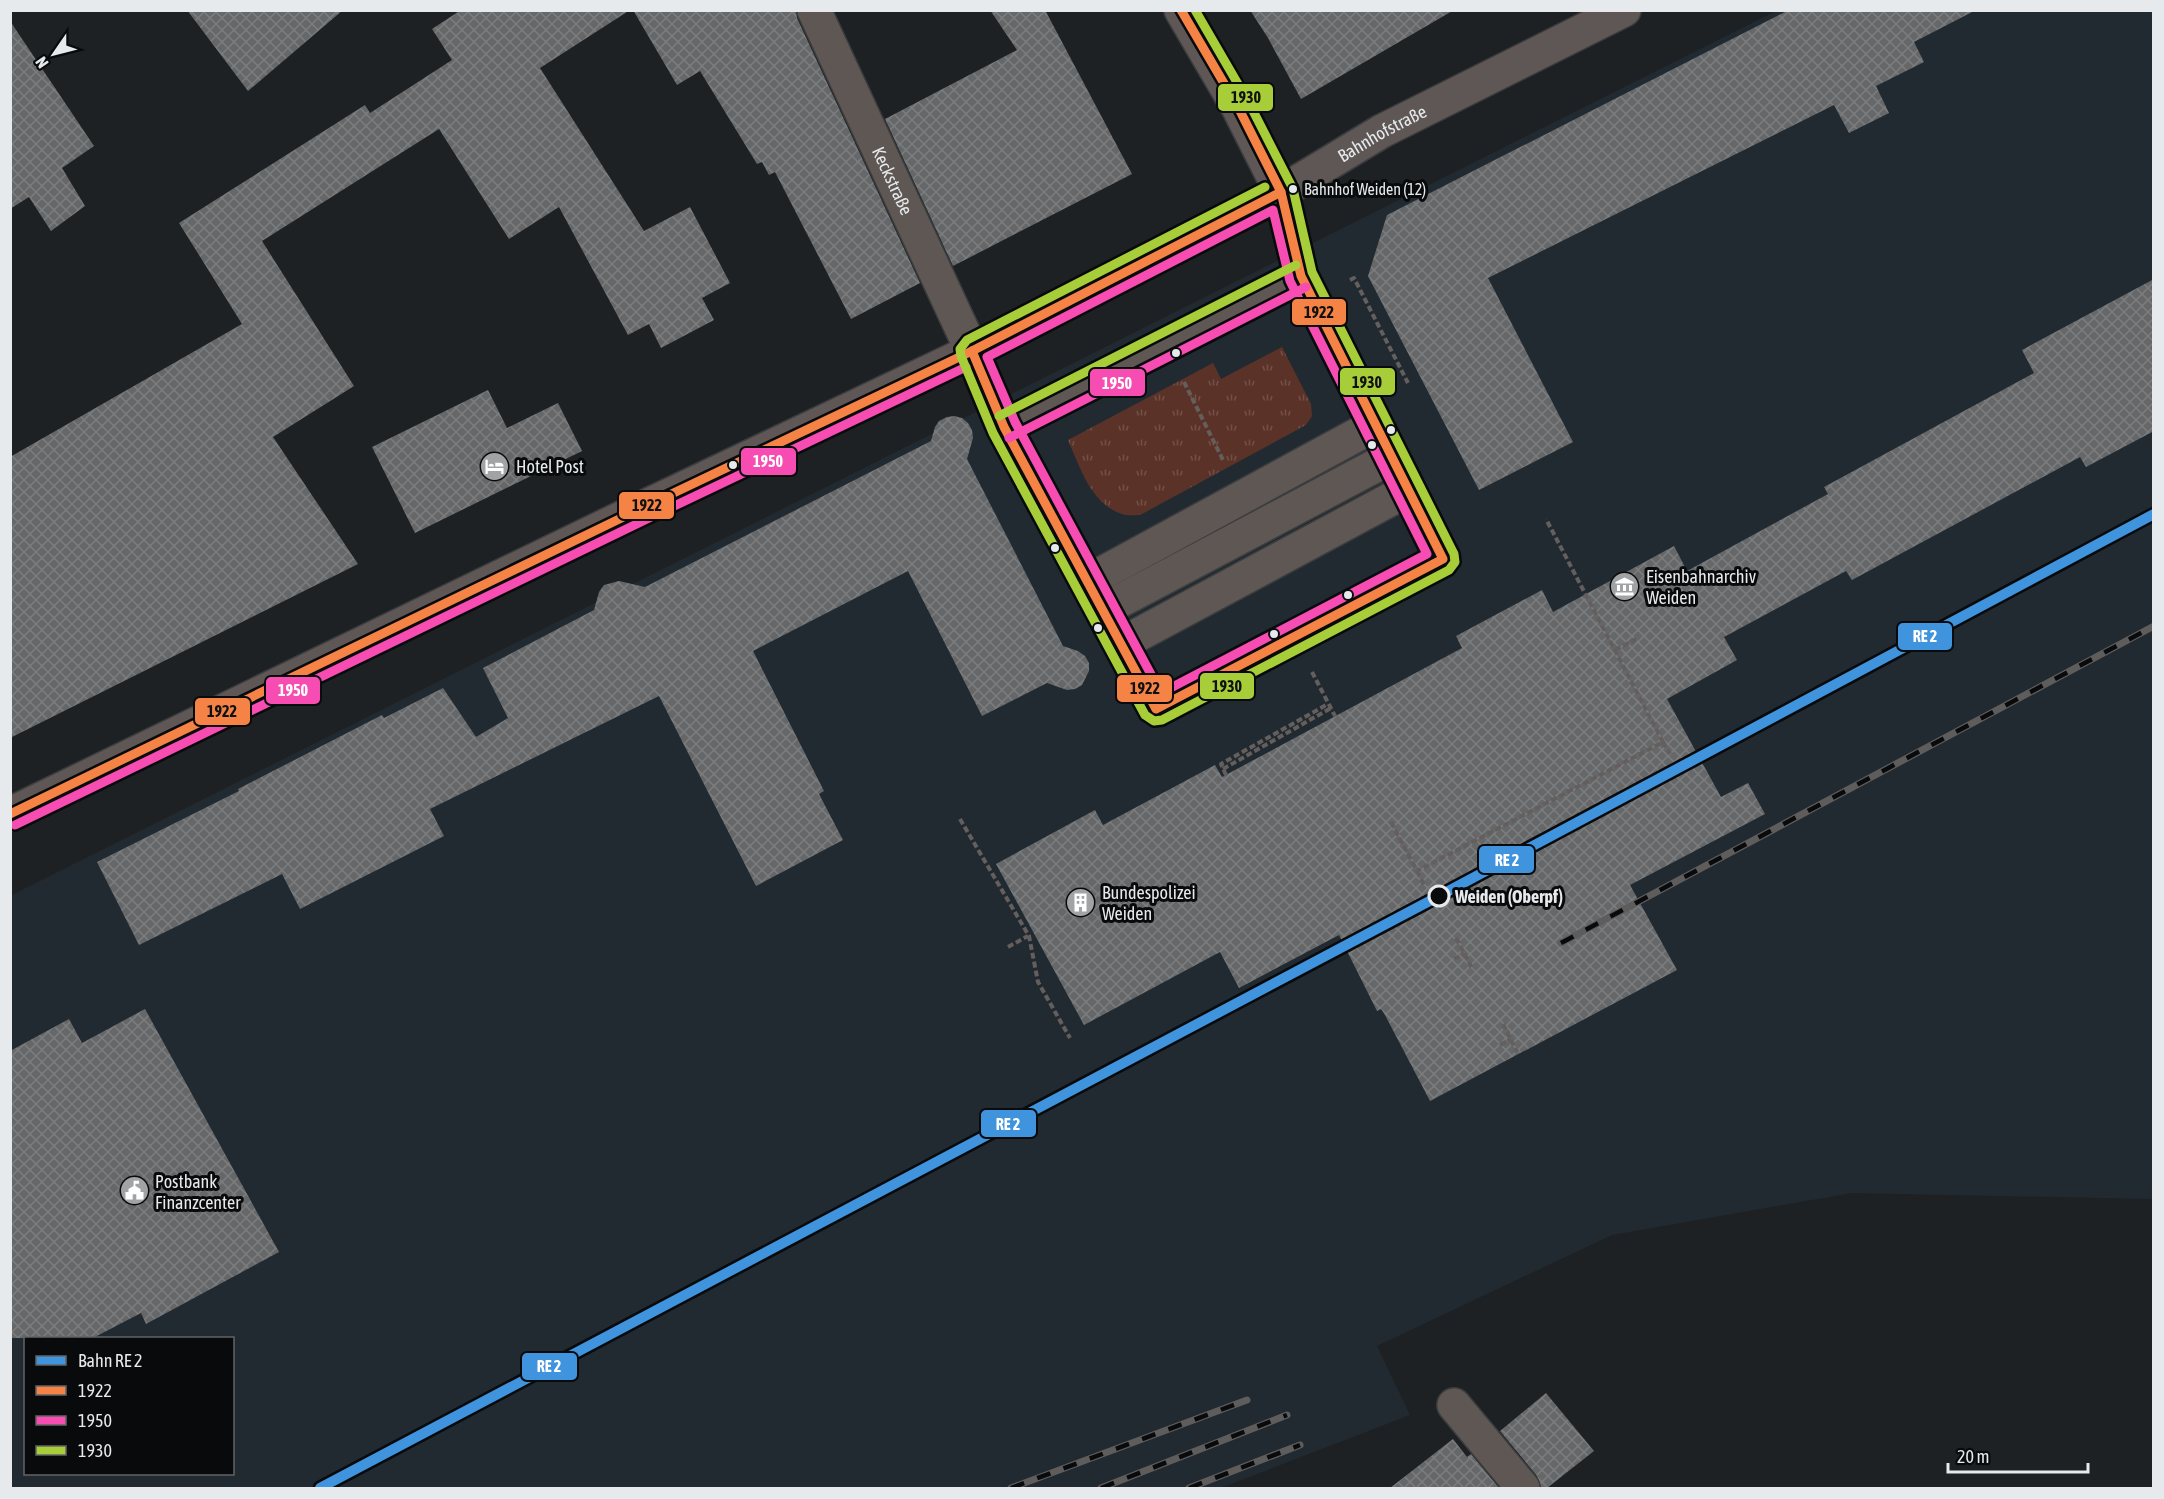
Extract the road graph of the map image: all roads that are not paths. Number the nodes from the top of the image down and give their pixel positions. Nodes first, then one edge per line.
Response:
1 (814, 10) edge
2 (1181, 10) edge
3 (1624, 10) edge
4 (1281, 192) junction
5 (1301, 276) junction
6 (972, 351) junction
7 (1375, 425) junction
8 (1004, 427) junction
9 (1392, 457) junction
10 (1408, 489) junction
11 (1088, 581) junction
12 (1103, 610) junction
13 (1121, 644) junction
14 (10, 814) edge
15 (1454, 1405) dead end
16 (1523, 1488) edge

1 - 6 street, Keckstraße
2 - 4 main road
3 - 4 main road, Bahnhofstraße
4 - 5 street
4 - 6 main road, Bahnhofstraße
5 - 7 street
5 - 8 street
6 - 8 street, Keckstraße
6 - 14 main road, Bahnhofstraße
7 - 9 street
7 - 11 street
8 - 11 street, Keckstraße
9 - 10 street
9 - 12 street
10 - 13 street
10 - 13 street, Keckstraße
11 - 12 street, Keckstraße
12 - 13 street, Keckstraße
15 - 16 street

